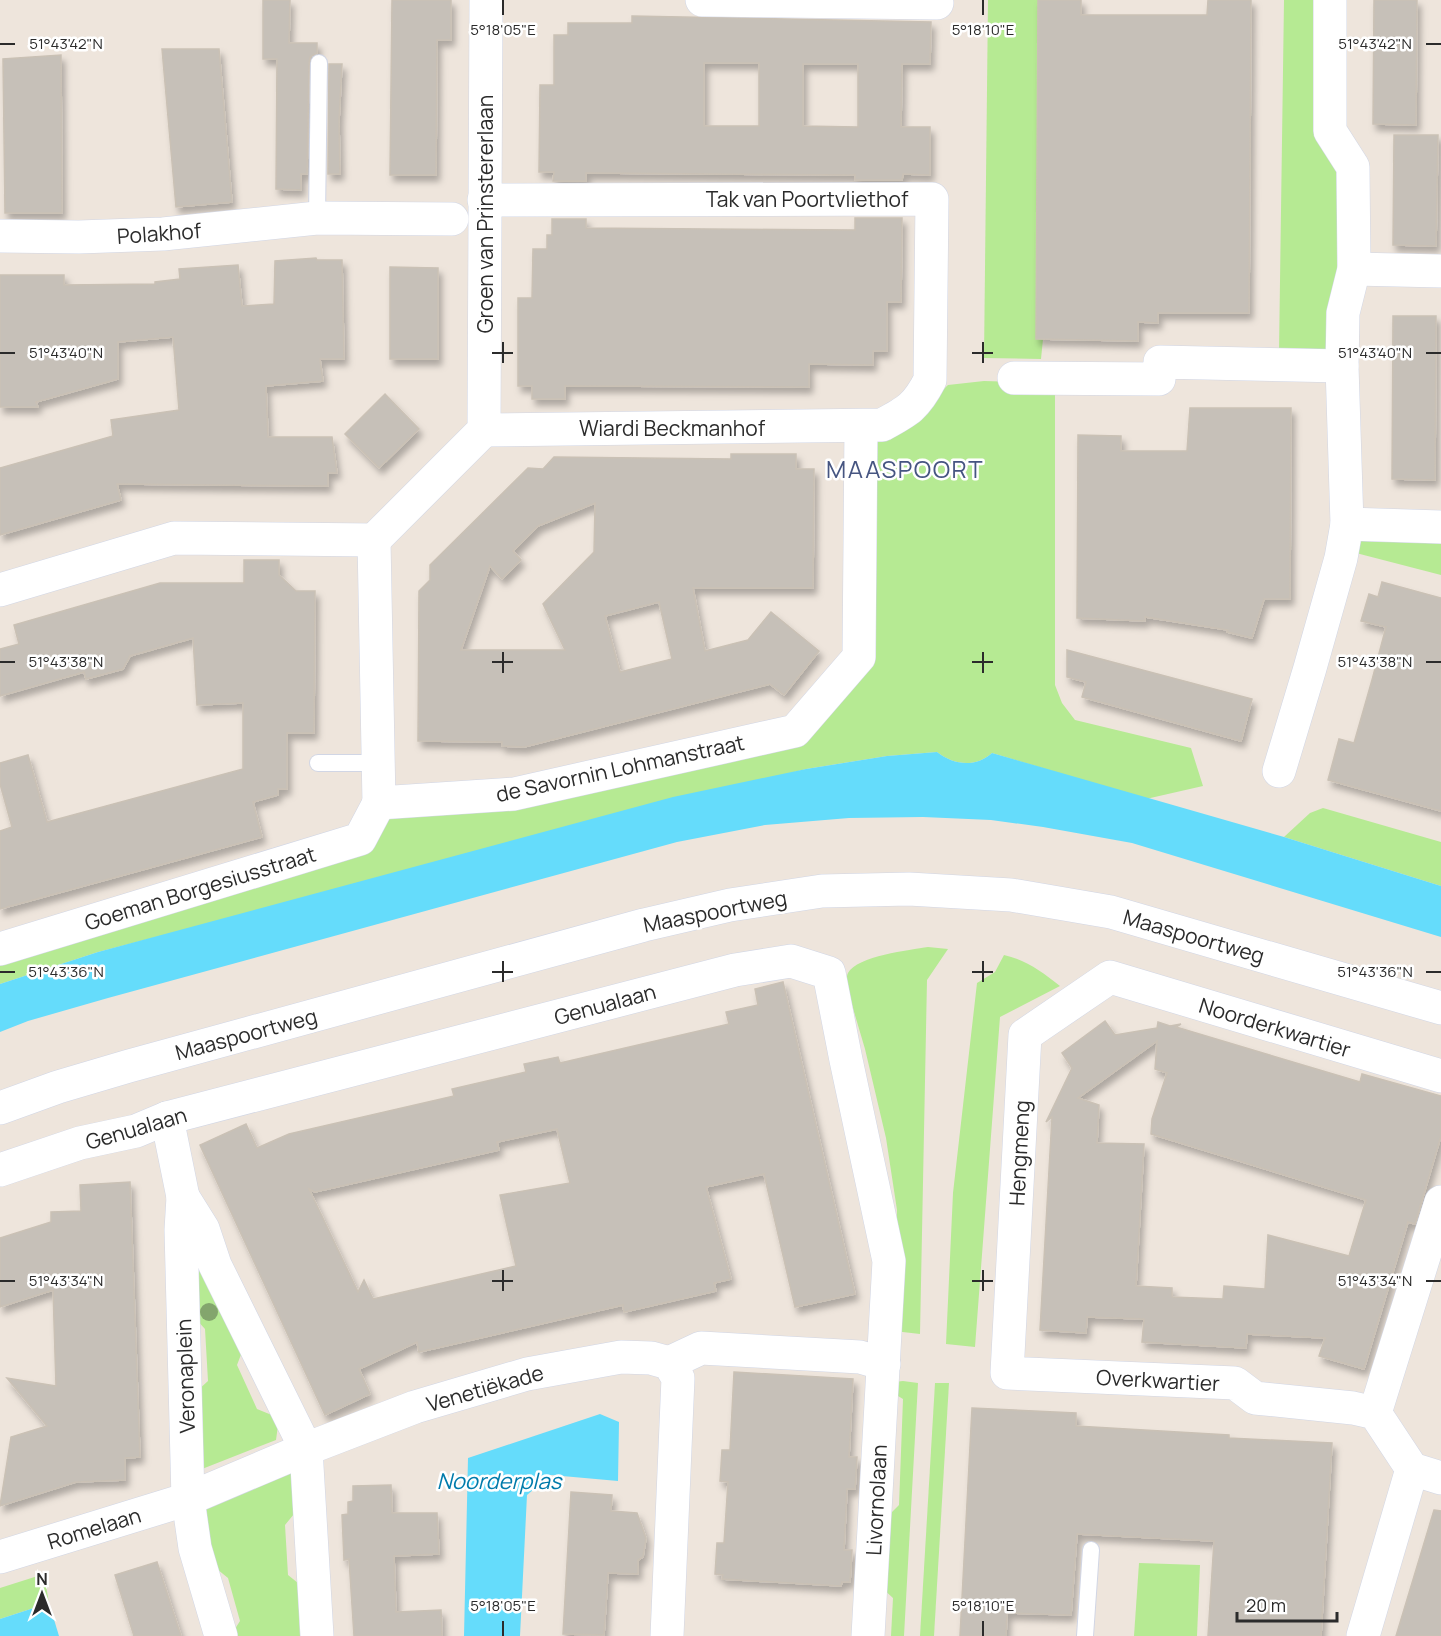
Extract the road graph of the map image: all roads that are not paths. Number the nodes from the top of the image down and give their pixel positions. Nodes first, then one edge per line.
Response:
1 (486, 0) edge
2 (702, 0) edge
3 (1330, 0) edge
4 (937, 3) dead end
5 (319, 63) dead end
6 (484, 200) junction
7 (317, 218) junction
8 (452, 219) dead end
9 (0, 236) edge
10 (1354, 269) junction
11 (1441, 271) edge
12 (1341, 366) junction
13 (1014, 378) dead end
14 (861, 427) junction
15 (484, 430) junction
16 (1347, 524) junction
17 (1441, 527) edge
18 (374, 540) junction
19 (0, 590) edge
20 (318, 763) dead end
21 (378, 763) junction
22 (1279, 771) dead end
23 (379, 803) junction
24 (0, 948) edge
25 (1110, 978) joint
26 (1441, 1008) edge
27 (1441, 1076) edge
28 (0, 1108) edge
29 (167, 1118) junction
30 (0, 1170) edge
31 (1441, 1202) edge
32 (195, 1251) junction
33 (669, 1363) junction
34 (884, 1364) junction
35 (1007, 1373) joint
36 (1375, 1413) junction
37 (306, 1449) junction
38 (1426, 1474) edge
39 (188, 1499) junction
40 (1090, 1550) dead end
41 (0, 1557) edge
42 (221, 1636) edge
43 (317, 1636) edge
44 (667, 1636) edge
45 (868, 1636) edge
46 (1085, 1636) edge
47 (1363, 1636) edge

1 - 6 street, Groen van Prinstererlaan
2 - 4 street
3 - 10 street
5 - 7 lane
6 - 14 street, Tak van Poortvliethof
6 - 15 street, Groen van Prinstererlaan
7 - 8 street, Polakhof
7 - 9 street, Polakhof
10 - 11 street
10 - 12 street
12 - 13 street
12 - 16 street
14 - 15 street, Wiardi Beckmanhof
14 - 23 street, de Savornin Lohmanstraat
15 - 18 street
16 - 17 street
16 - 22 street
18 - 19 street
18 - 21 street
20 - 21 lane
21 - 23 street
23 - 24 street, Goeman Borgesiusstraat
25 - 27 street, Noorderkwartier
25 - 35 street, Hengmeng
26 - 28 street, Maaspoortweg
29 - 30 street, Genualaan
29 - 32 street, Veronaplein
29 - 34 street, Genualaan
31 - 36 street
32 - 37 street, Veronaplein
32 - 39 street, Veronaplein
33 - 34 street
33 - 37 street, Venetiëkade
33 - 44 street
34 - 45 street, Livornolaan
35 - 36 street, Overkwartier
36 - 38 street
37 - 39 street
37 - 43 street, Veronaplein
38 - 47 street
39 - 41 street, Romelaan
39 - 42 street, Veronaplein
40 - 46 lane

